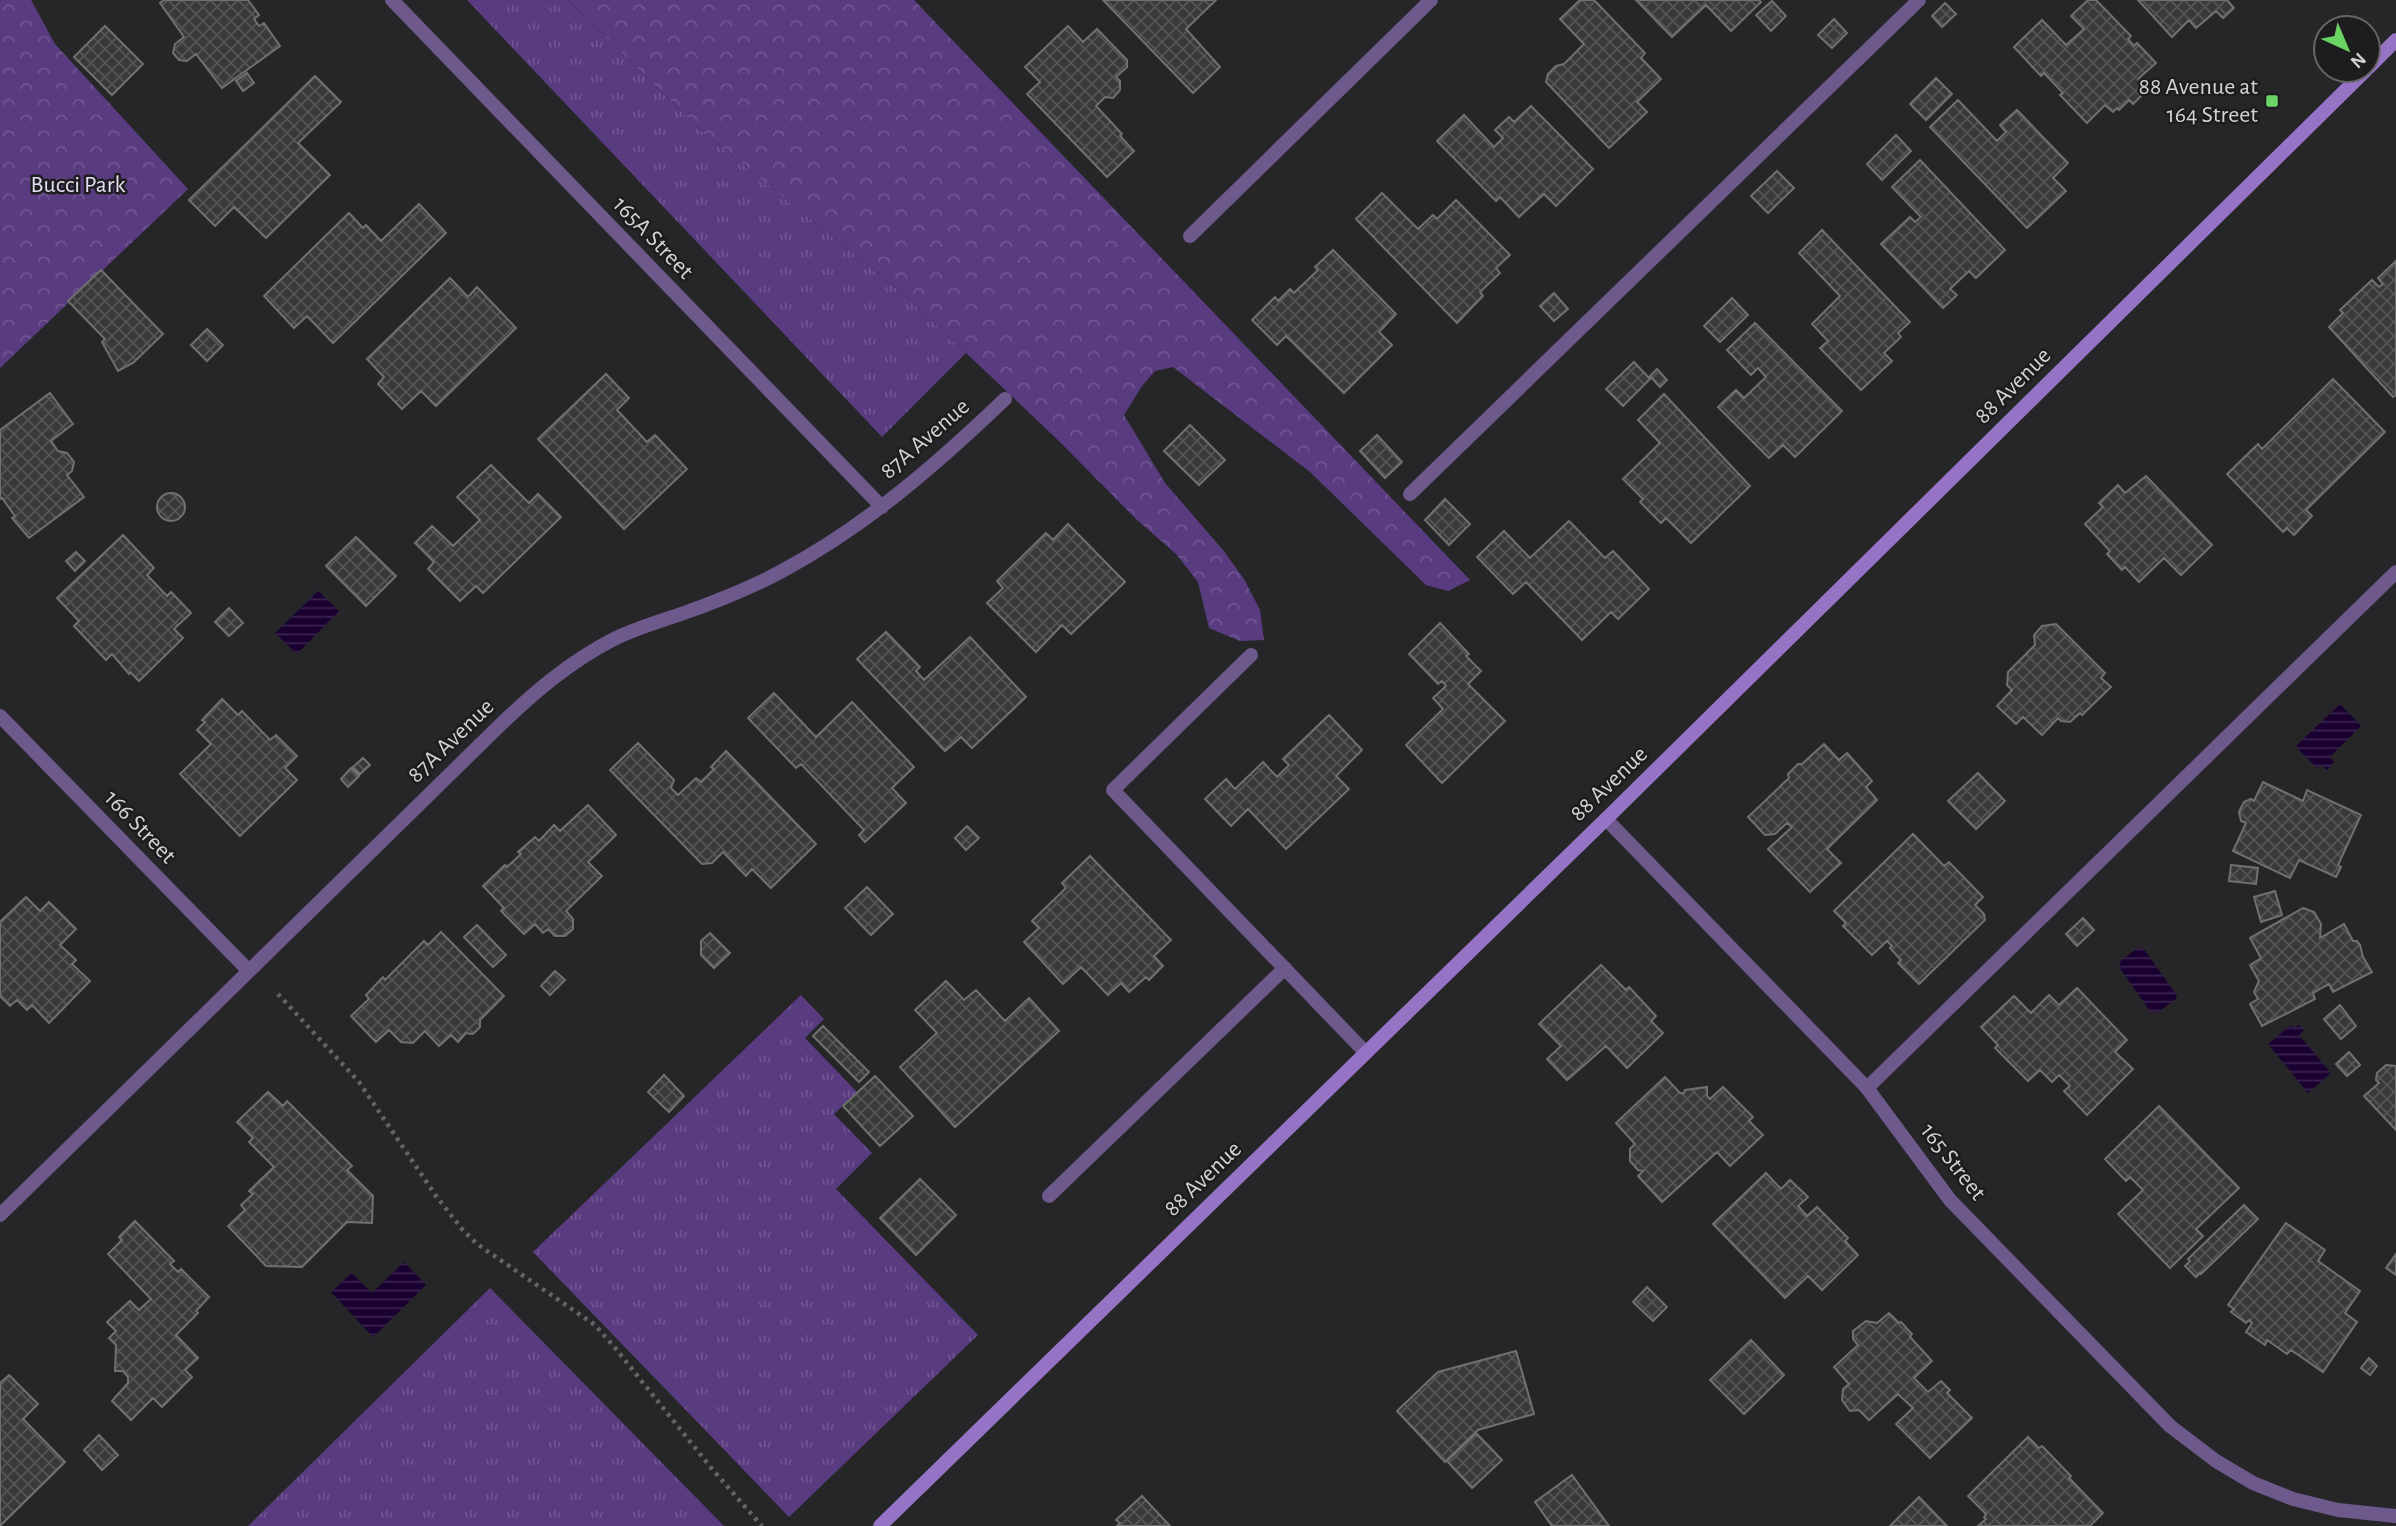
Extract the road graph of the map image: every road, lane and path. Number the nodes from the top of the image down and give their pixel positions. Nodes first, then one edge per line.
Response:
1 (392, 0) edge
2 (1431, 0) edge
3 (1919, 0) edge
4 (2396, 40) edge
5 (2382, 54) edge
6 (2352, 84) edge
7 (1190, 236) dead end
8 (1005, 399) dead end
9 (1410, 495) dead end
10 (881, 507) junction
11 (2396, 572) edge
12 (1251, 654) dead end
13 (0, 716) edge
14 (1606, 819) junction
15 (1285, 968) junction
16 (248, 970) junction
17 (278, 994) dead end
18 (1366, 1053) junction
19 (1867, 1087) junction
20 (1049, 1196) dead end
21 (0, 1215) edge
22 (2396, 1516) edge
23 (762, 1526) edge
24 (880, 1526) edge

1 - 10 street, 165A Street
2 - 7 street
3 - 9 street
4 - 5 main road, 88 Avenue
6 - 14 main road, 88 Avenue
8 - 10 street, 87A Avenue
10 - 16 street, 87A Avenue
11 - 19 street
12 - 15 street
13 - 16 street, 166 Street
14 - 18 main road, 88 Avenue
14 - 19 street, 165 Street
15 - 18 street
15 - 20 street
16 - 21 street, 87A Avenue
17 - 23 path
18 - 24 main road, 88 Avenue
19 - 22 street, 165 Street

